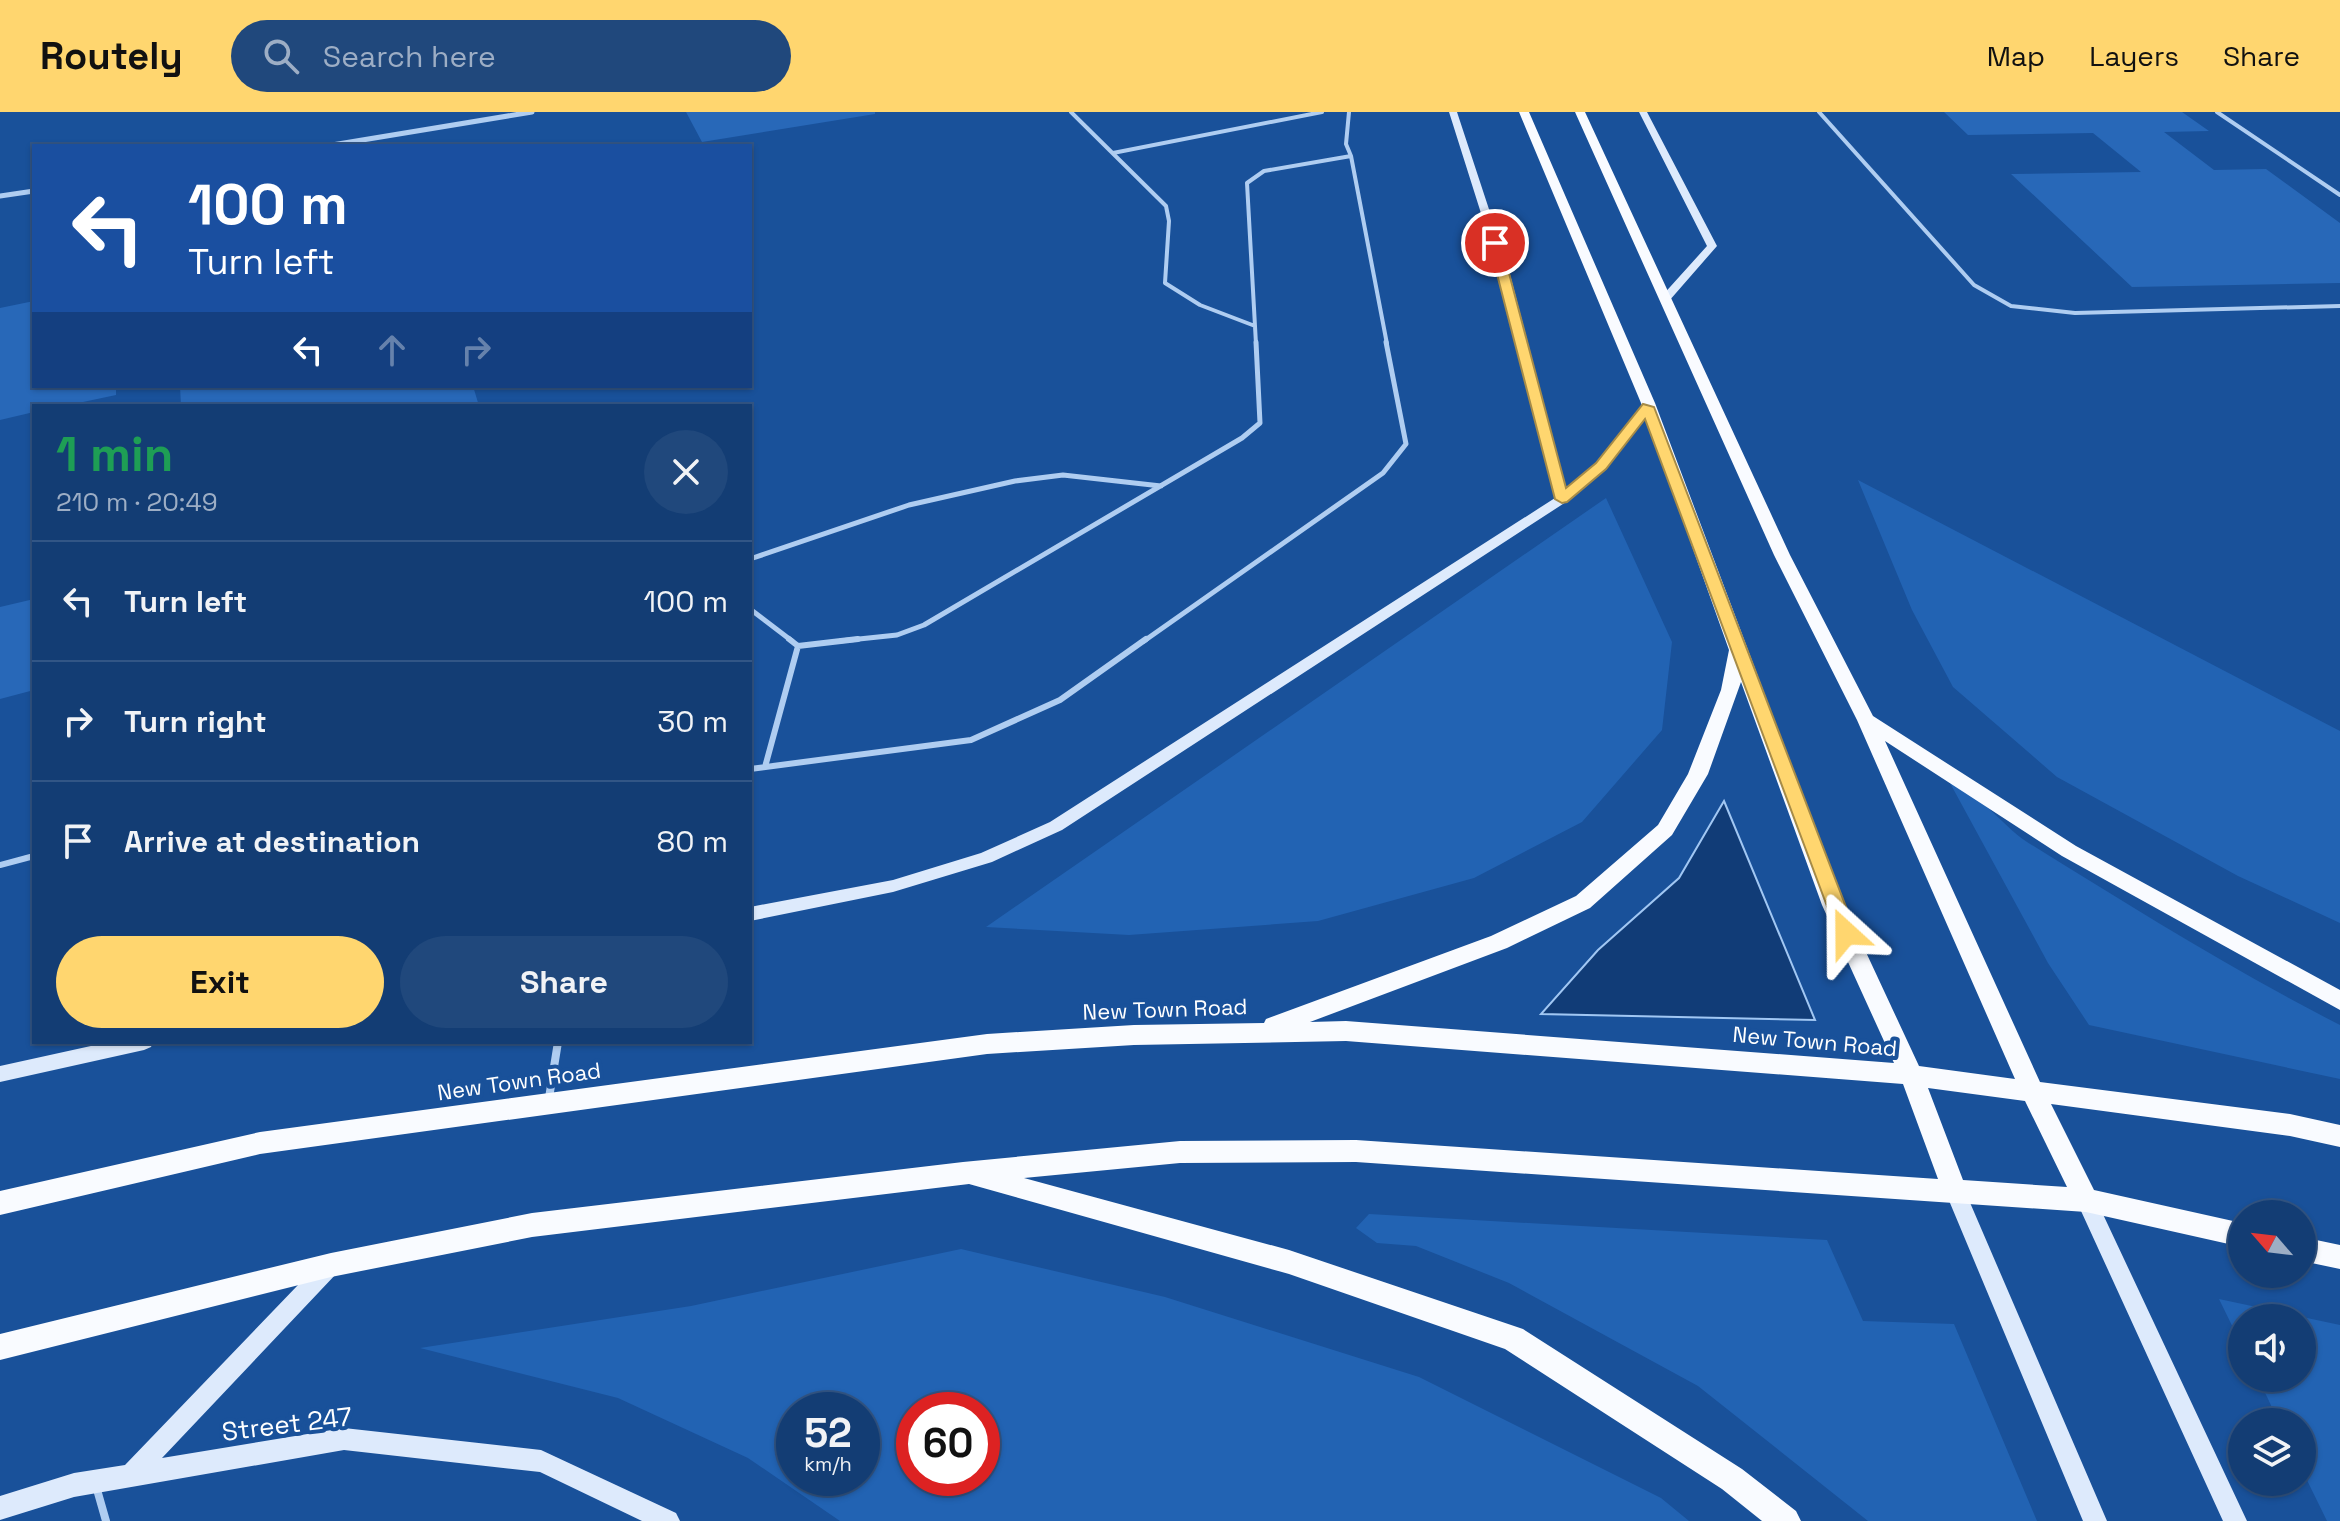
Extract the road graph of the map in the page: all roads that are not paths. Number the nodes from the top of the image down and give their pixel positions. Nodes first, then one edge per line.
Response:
1 (532, 112) edge
2 (1071, 112) edge
3 (1322, 112) edge
4 (1349, 112) edge
5 (1453, 112) edge
6 (1524, 112) edge
7 (1580, 112) edge
8 (1643, 112) edge
9 (1819, 112) edge
10 (2217, 112) edge
11 (338, 144) edge
12 (1113, 153) junction
13 (1351, 156) junction
14 (32, 191) edge
15 (2340, 195) edge
16 (0, 196) edge
17 (1665, 299) junction
18 (2340, 306) edge
19 (1255, 326) junction
20 (1647, 407) junction
21 (1161, 486) junction
22 (1562, 499) junction
23 (752, 558) edge
24 (752, 611) edge
25 (798, 646) junction
26 (1738, 646) junction
27 (1866, 720) junction
28 (765, 767) junction
29 (752, 769) edge
30 (32, 857) edge
31 (0, 865) edge
32 (752, 914) edge
33 (2340, 1001) edge
34 (1259, 1032) junction
35 (135, 1044) edge
36 (558, 1044) edge
37 (0, 1074) edge
38 (1911, 1075) junction
39 (2033, 1092) junction
40 (548, 1104) junction
41 (2340, 1136) edge
42 (963, 1173) junction
43 (1955, 1191) junction
44 (2086, 1200) junction
45 (0, 1203) edge
46 (2228, 1232) edge
47 (2316, 1252) edge
48 (2340, 1257) edge
49 (331, 1265) junction
50 (0, 1347) edge
51 (131, 1475) junction
52 (95, 1482) junction
53 (0, 1508) edge
54 (106, 1521) edge
55 (668, 1521) edge
56 (1786, 1521) edge
57 (2095, 1521) edge
58 (2235, 1521) edge

1 - 11 street
2 - 12 lane
3 - 12 lane
4 - 13 lane
5 - 22 street
6 - 20 main road
7 - 17 main road
8 - 17 street
9 - 18 lane
10 - 15 lane
12 - 19 lane
13 - 19 lane
13 - 28 lane
14 - 16 street
17 - 27 main road
19 - 21 lane
20 - 22 street
20 - 26 main road
21 - 23 lane
21 - 25 lane
22 - 32 street
24 - 25 lane
25 - 28 lane
26 - 34 main road
26 - 38 main road
27 - 33 main road
27 - 39 main road
28 - 29 lane
30 - 31 lane
34 - 38 main road, New Town Road
34 - 40 main road, New Town Road
35 - 37 street
36 - 40 lane
38 - 39 main road, New Town Road
38 - 43 main road
39 - 41 main road, New Town Road
39 - 44 main road
40 - 45 main road, New Town Road
42 - 43 main road
42 - 49 main road
42 - 56 main road
43 - 44 main road
43 - 57 street
44 - 46 main road
44 - 58 street
47 - 48 main road
49 - 50 main road
49 - 51 street
51 - 52 street, Street 247
51 - 55 street, Street 247
52 - 53 street, Street 247
52 - 54 lane

